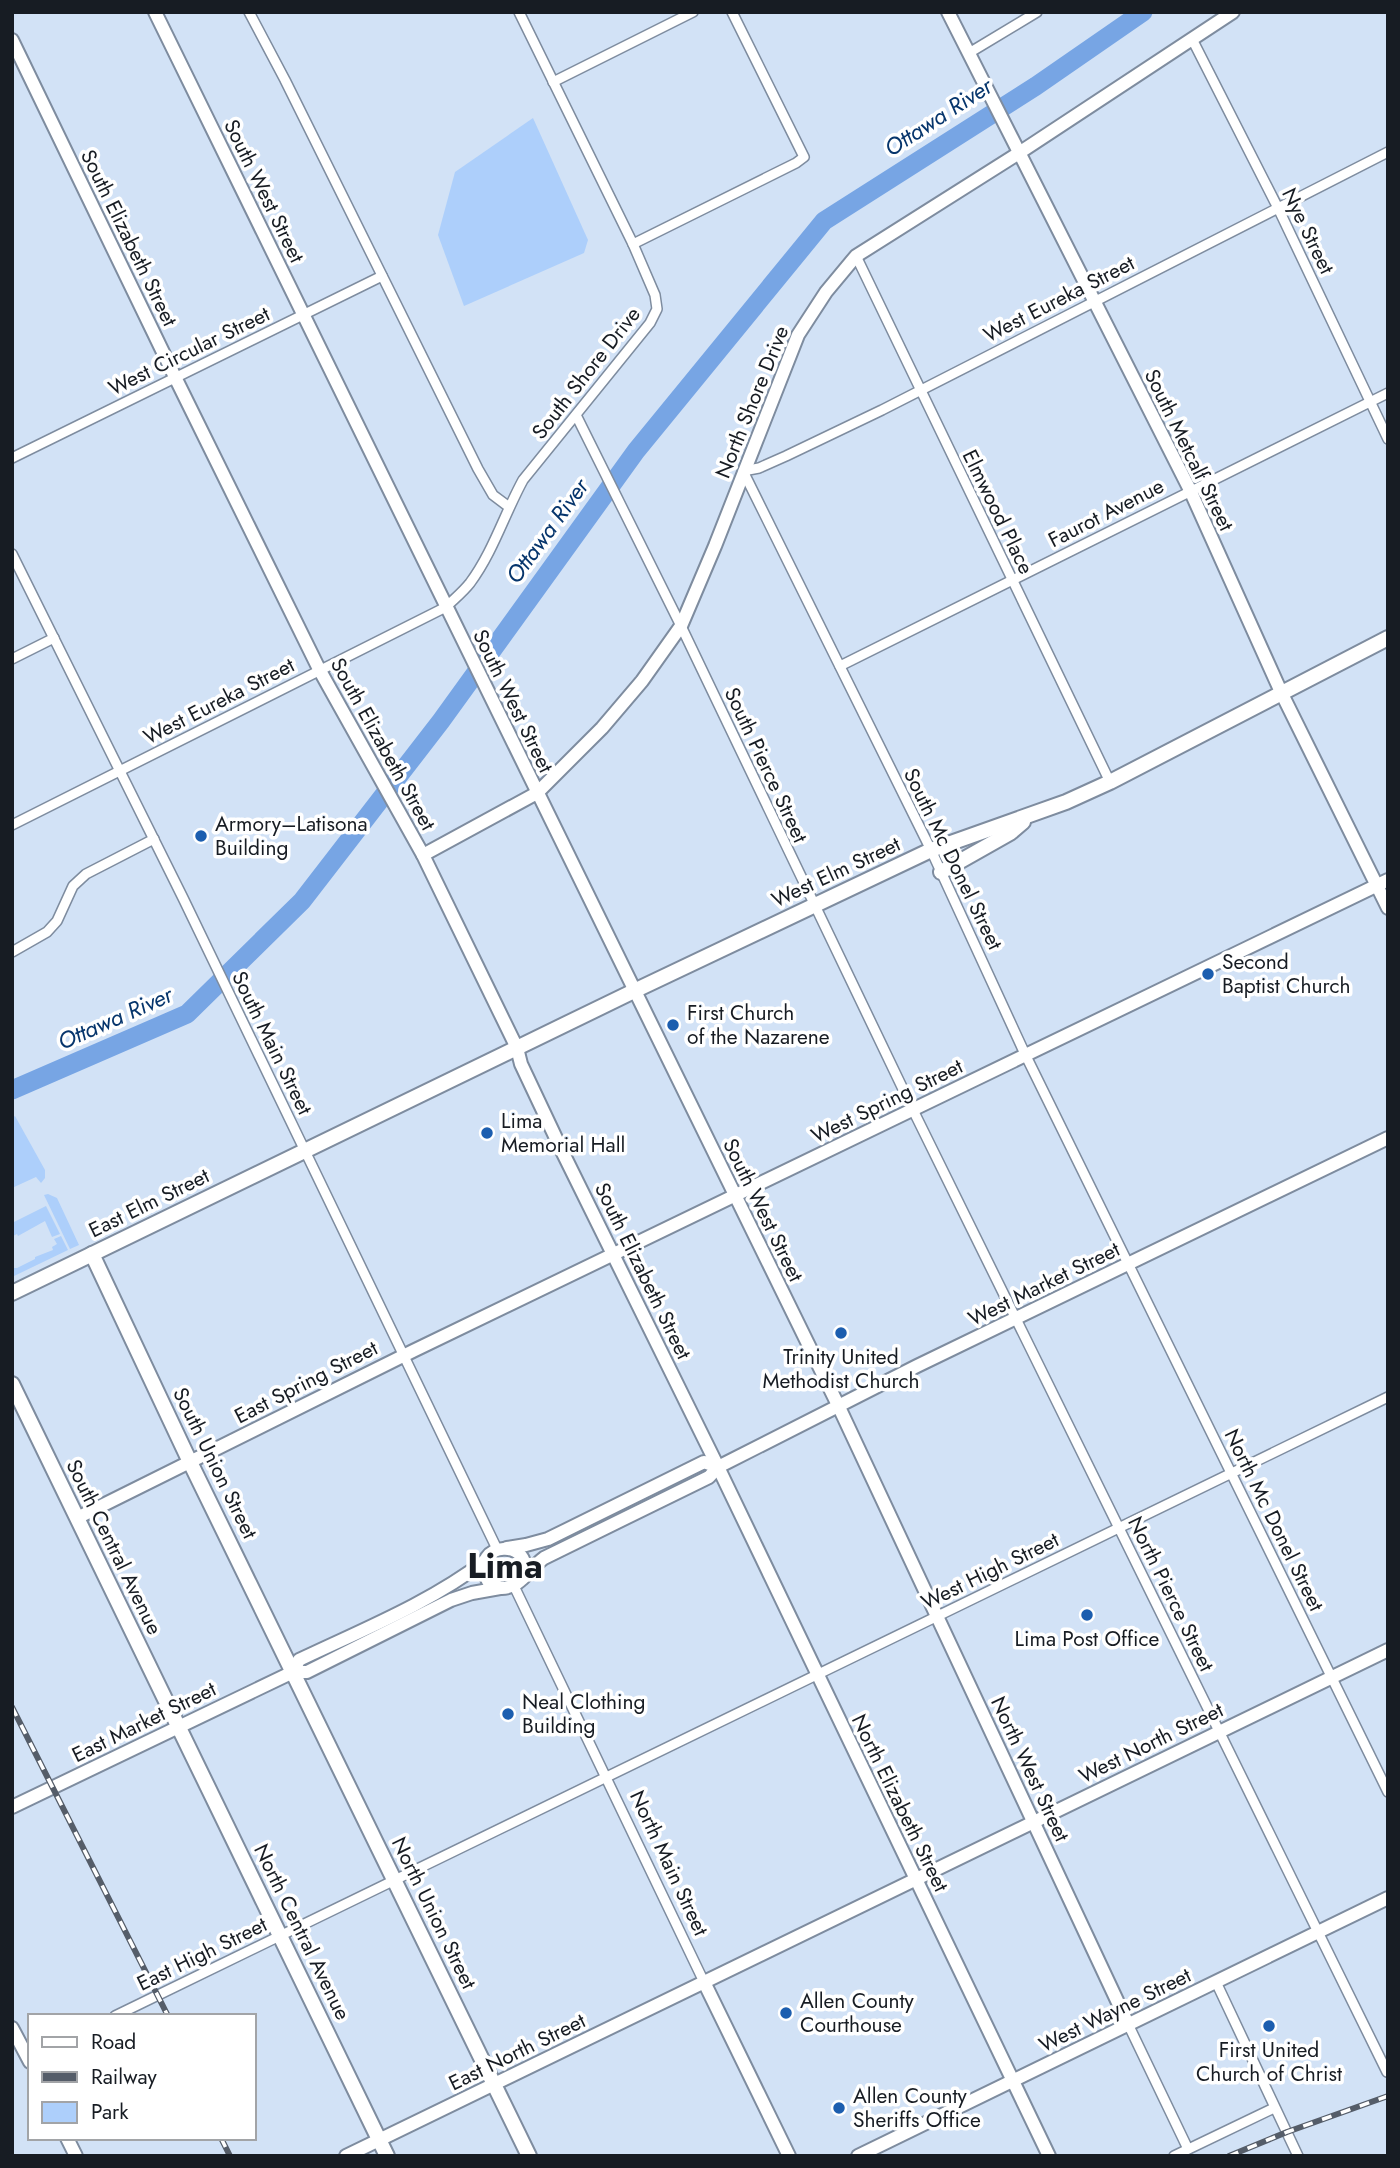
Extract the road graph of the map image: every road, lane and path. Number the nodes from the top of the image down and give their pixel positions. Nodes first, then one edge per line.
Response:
1 (155, 12) edge
2 (249, 12) edge
3 (519, 12) edge
4 (693, 12) edge
5 (732, 12) edge
6 (948, 12) edge
7 (1037, 12) edge
8 (1233, 12) edge
9 (1192, 39) junction
10 (12, 40) edge
11 (969, 53) junction
12 (553, 82) junction
13 (1388, 152) edge
14 (1019, 153) junction
15 (1278, 208) junction
16 (633, 244) junction
17 (856, 256) junction
18 (382, 276) junction
19 (1093, 302) junction
20 (303, 315) junction
21 (175, 377) junction
22 (919, 390) junction
23 (1388, 393) edge
24 (1369, 402) junction
25 (576, 415) junction
26 (1388, 439) edge
27 (12, 458) edge
28 (743, 471) junction
29 (1189, 490) junction
30 (509, 507) junction
31 (12, 554) edge
32 (1013, 580) junction
33 (446, 607) junction
34 (681, 626) junction
35 (54, 638) junction
36 (1388, 638) edge
37 (12, 659) edge
38 (840, 666) junction
39 (319, 669) junction
40 (1281, 692) junction
41 (120, 770) junction
42 (1110, 782) junction
43 (537, 793) junction
44 (1033, 814) junction
45 (12, 825) edge
46 (154, 839) junction
47 (931, 850) junction
48 (423, 855) junction
49 (941, 872) junction
50 (1382, 883) edge
51 (814, 906) junction
52 (1388, 908) edge
53 (12, 952) edge
54 (634, 991) junction
55 (517, 1048) junction
56 (1026, 1054) junction
57 (913, 1110) junction
58 (1388, 1138) edge
59 (305, 1151) junction
60 (734, 1196) junction
61 (614, 1253) junction
62 (92, 1254) junction
63 (1129, 1264) junction
64 (12, 1293) edge
65 (1016, 1319) junction
66 (402, 1356) junction
67 (12, 1384) edge
68 (1388, 1397) edge
69 (838, 1405) junction
70 (190, 1462) junction
71 (718, 1467) junction
72 (1231, 1473) junction
73 (77, 1518) junction
74 (1119, 1528) junction
75 (501, 1549) junction
76 (485, 1560) junction
77 (518, 1583) junction
78 (500, 1588) junction
79 (937, 1616) junction
80 (1388, 1650) edge
81 (293, 1672) junction
82 (817, 1674) junction
83 (1331, 1677) junction
84 (301, 1689) joint
85 (178, 1727) junction
86 (1220, 1731) junction
87 (607, 1777) junction
88 (1388, 1792) edge
89 (12, 1807) edge
90 (1033, 1822) junction
91 (916, 1879) junction
92 (394, 1880) junction
93 (1388, 1898) edge
94 (1318, 1932) junction
95 (280, 1936) junction
96 (704, 1982) junction
97 (1216, 1982) junction
98 (119, 2014) edge
99 (1128, 2024) junction
100 (12, 2028) edge
101 (28, 2057) edge
102 (1387, 2072) edge
103 (1013, 2081) junction
104 (495, 2084) junction
105 (1274, 2108) junction
106 (68, 2140) edge
107 (379, 2140) junction
108 (1188, 2149) junction
109 (76, 2156) edge
110 (346, 2156) edge
111 (387, 2156) edge
112 (529, 2156) edge
113 (789, 2156) edge
114 (858, 2156) edge
115 (1049, 2156) edge
116 (1174, 2156) edge
117 (1298, 2156) edge

1 - 20 street, South West Street
2 - 18 street
3 - 12 street
4 - 12 street
5 - 16 street
6 - 11 street, South Metcalf Street
7 - 11 street
8 - 9 street, North Shore Drive
9 - 14 street, North Shore Drive
9 - 15 street, Nye Street
10 - 21 street, South Elizabeth Street
11 - 14 street, South Metcalf Street
12 - 16 street
13 - 15 street, West Eureka Street
14 - 17 street, North Shore Drive
14 - 19 street, South Metcalf Street
15 - 19 street, West Eureka Street
15 - 24 street, Nye Street
16 - 25 street, South Shore Drive
17 - 22 street, Elmwood Place
17 - 28 street, North Shore Drive
18 - 20 street, West Circular Street
18 - 30 street
19 - 22 street, West Eureka Street
19 - 29 street, South Metcalf Street
20 - 21 street, West Circular Street
20 - 33 street, South West Street
21 - 27 street, West Circular Street
21 - 39 street, South Elizabeth Street
22 - 28 street, West Eureka Street
22 - 32 street, Elmwood Place
23 - 24 street, Faurot Avenue
24 - 26 street, Nye Street
24 - 29 street, Faurot Avenue
25 - 30 street, South Shore Drive
25 - 34 street, South Pierce Street
28 - 34 street, North Shore Drive
28 - 38 street, South Mc Donel Street
29 - 32 street, Faurot Avenue
29 - 40 street, South Metcalf Street
30 - 33 street, South Shore Drive
31 - 35 street, South Main Street
32 - 38 street, Faurot Avenue
32 - 42 street, Elmwood Place
33 - 39 street, West Eureka Street
33 - 43 street, South West Street
34 - 43 street, North Shore Drive
34 - 51 street, South Pierce Street
35 - 37 street
35 - 41 street, South Main Street
36 - 40 main road, West Elm Street
38 - 47 street, South Mc Donel Street
39 - 41 street, West Eureka Street
39 - 48 street, South Elizabeth Street
40 - 42 main road, West Elm Street
40 - 50 street, South Metcalf Street
41 - 45 street, West Eureka Street
41 - 46 street, South Main Street
42 - 44 main road, West Elm Street
43 - 48 street, North Shore Drive
43 - 54 street, South West Street
44 - 47 main road, West Elm Street
44 - 49 main road
46 - 53 street
46 - 59 street, South Main Street
47 - 49 street, South Mc Donel Street
47 - 51 main road, West Elm Street
48 - 55 street, South Elizabeth Street
49 - 56 street, South Mc Donel Street
50 - 52 street, South Metcalf Street
50 - 56 street, West Spring Street
51 - 54 main road, West Elm Street
51 - 57 street, South Pierce Street
54 - 55 main road, West Elm Street
54 - 60 street, South West Street
55 - 59 main road, West Elm Street
55 - 61 street, South Elizabeth Street
56 - 57 street, West Spring Street
56 - 63 street, South Mc Donel Street
57 - 60 street, West Spring Street
57 - 65 street, South Pierce Street
58 - 63 street, West Market Street
59 - 62 main road, East Elm Street
59 - 66 street, South Main Street
60 - 61 street, West Spring Street
60 - 69 street, South West Street
61 - 66 street, West Spring Street
61 - 71 street, South Elizabeth Street
62 - 64 main road, East Elm Street
62 - 70 main road, South Union Street
63 - 65 street, West Market Street
63 - 72 street, North Mc Donel Street
65 - 69 street, West Market Street
65 - 74 street, North Pierce Street
66 - 70 street, East Spring Street
66 - 75 street, South Main Street
67 - 73 main road, South Central Avenue
68 - 72 street, West High Street
69 - 71 street, West Market Street
69 - 79 street, North West Street
70 - 73 street, East Spring Street
70 - 81 main road, South Union Street
71 - 75 street, West Market Street
71 - 77 street, West Market Street
71 - 82 street, North Elizabeth Street
72 - 74 street, West High Street
72 - 83 street, North Mc Donel Street
73 - 85 main road, South Central Avenue
74 - 79 street, West High Street
74 - 86 street, North Pierce Street
75 - 76 street
75 - 77 street
76 - 78 street
76 - 81 street, East Market Street
77 - 78 street
77 - 87 street, North Main Street
78 - 81 street, East Market Street
79 - 82 street, West High Street
79 - 90 street, North West Street
80 - 83 street, West North Street
81 - 84 main road, South Union Street
81 - 85 street, East Market Street
82 - 87 street, West High Street
82 - 91 street, North Elizabeth Street
83 - 86 street, West North Street
83 - 88 street, North Mc Donel Street
84 - 92 main road, North Union Street
85 - 89 street, East Market Street
85 - 95 main road, North Central Avenue
86 - 90 street, West North Street
86 - 94 street, North Pierce Street
87 - 92 street, East High Street
87 - 96 street, North Main Street
90 - 91 street, West North Street
90 - 99 street, North West Street
91 - 96 street, West North Street
91 - 103 street, North Elizabeth Street
92 - 95 street, East High Street
92 - 104 main road, North Union Street
93 - 94 street, West Wayne Street
94 - 97 street, West Wayne Street
94 - 102 street, North Pierce Street
95 - 98 street, East High Street
95 - 107 main road, North Central Avenue
96 - 104 street, East North Street
96 - 113 street, North Main Street
97 - 99 street, West Wayne Street
97 - 105 street
99 - 103 street, West Wayne Street
99 - 108 street, North West Street
100 - 101 street
103 - 114 street, West Wayne Street
103 - 115 street, North Elizabeth Street
104 - 107 street, East North Street
104 - 112 main road, North Union Street
105 - 108 street
105 - 117 street
106 - 109 street
107 - 110 street, East North Street
107 - 111 main road, North Central Avenue
108 - 116 street

